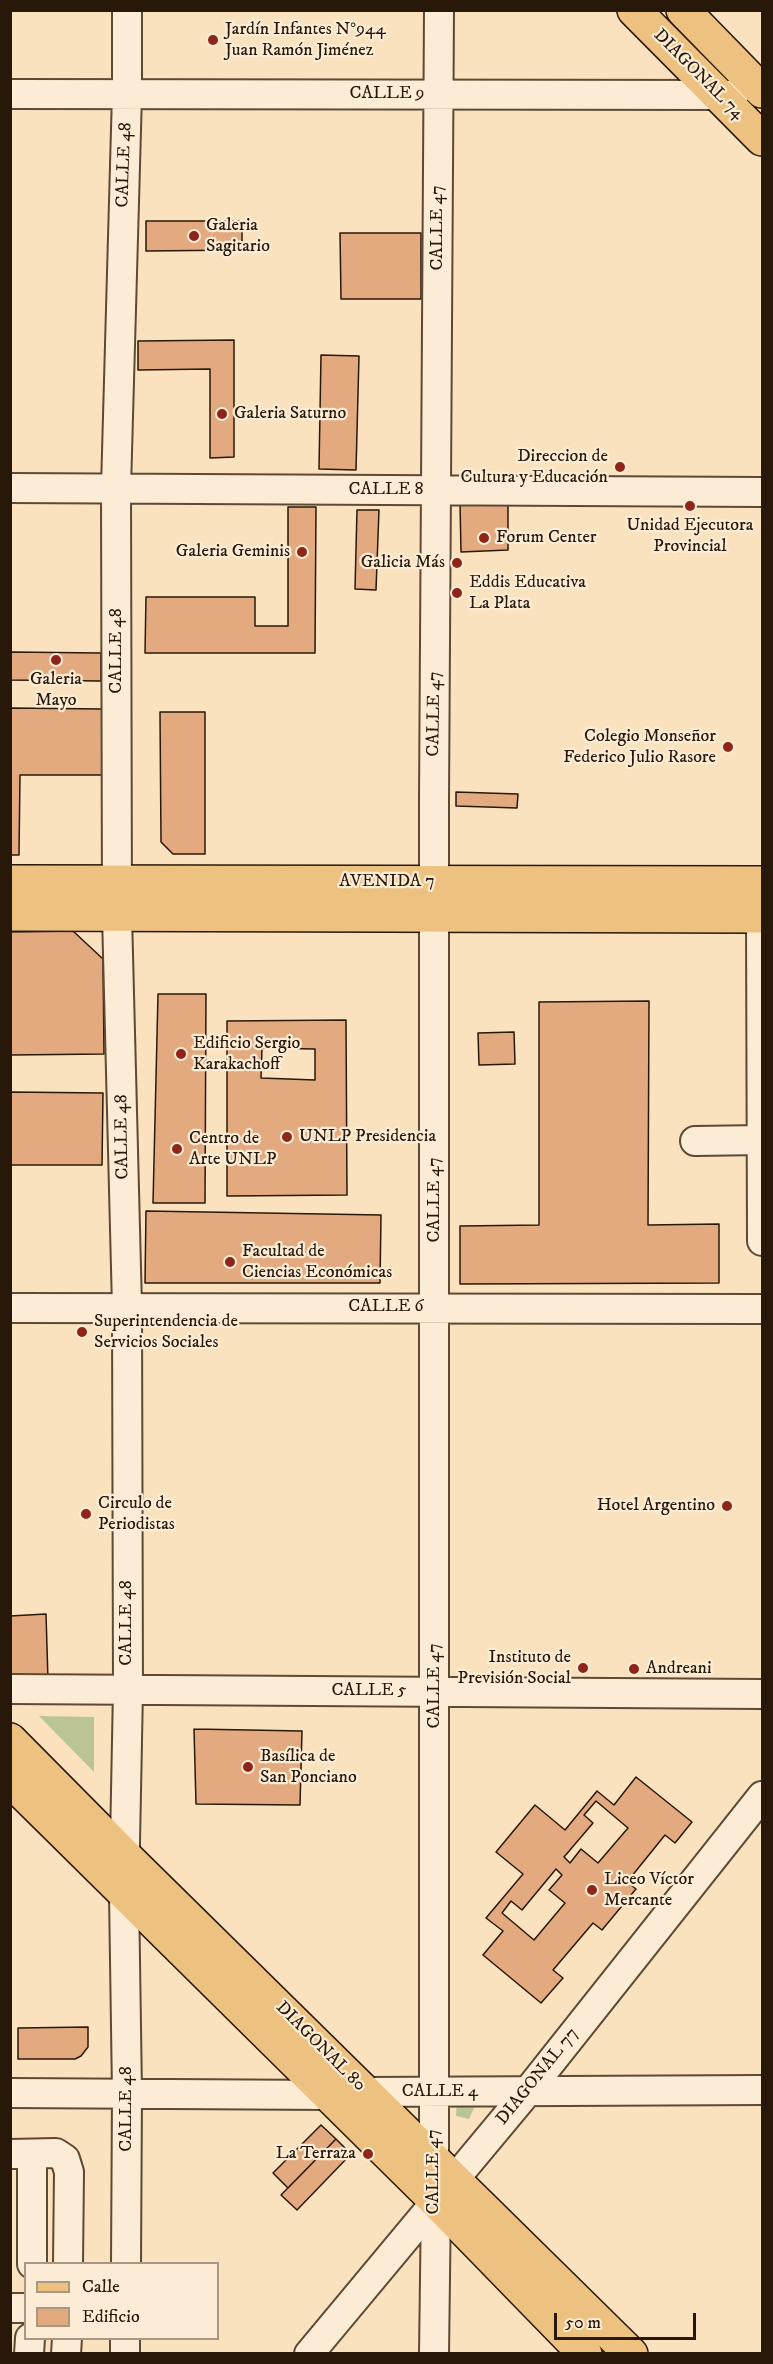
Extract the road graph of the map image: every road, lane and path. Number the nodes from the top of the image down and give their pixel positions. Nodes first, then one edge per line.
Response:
1 (127, 10) edge
2 (439, 10) edge
3 (634, 10) edge
4 (683, 10) edge
5 (762, 93) edge
6 (10, 94) edge
7 (127, 94) junction
8 (438, 94) junction
9 (718, 95) junction
10 (762, 139) edge
11 (10, 488) edge
12 (116, 488) junction
13 (438, 490) junction
14 (762, 492) edge
15 (10, 882) edge
16 (117, 882) junction
17 (435, 882) junction
18 (762, 883) edge
19 (762, 909) edge
20 (10, 914) edge
21 (117, 915) junction
22 (435, 915) junction
23 (762, 1140) edge
24 (695, 1141) dead end
25 (762, 1241) edge
26 (127, 1307) junction
27 (435, 1307) junction
28 (10, 1308) edge
29 (762, 1309) edge
30 (10, 1689) edge
31 (128, 1690) junction
32 (435, 1692) junction
33 (762, 1694) edge
34 (10, 1740) edge
35 (10, 1780) edge
36 (762, 1796) edge
37 (126, 1856) junction
38 (124, 1893) junction
39 (762, 2090) edge
40 (528, 2091) junction
41 (366, 2092) junction
42 (10, 2093) edge
43 (128, 2093) junction
44 (434, 2093) junction
45 (328, 2095) junction
46 (22, 2154) edge
47 (441, 2180) junction
48 (32, 2262) edge
49 (68, 2262) edge
50 (126, 2262) edge
51 (309, 2354) edge
52 (434, 2354) edge
53 (585, 2354) edge
54 (631, 2354) edge

1 - 7 street, CALLE 48
2 - 8 street, CALLE 47
3 - 9 main road, DIAGONAL 74
4 - 5 main road, DIAGONAL 74
5 - 9 street, CALLE 9
6 - 7 street, CALLE 9
7 - 8 street, CALLE 9
7 - 12 street, CALLE 48
8 - 9 street, CALLE 9
8 - 13 street, CALLE 47
9 - 10 main road, DIAGONAL 74
11 - 12 street, CALLE 8
12 - 13 street, CALLE 8
12 - 16 street, CALLE 48
13 - 14 street, CALLE 8
13 - 17 street, CALLE 47
15 - 16 main road, AVENIDA 7
16 - 17 main road, AVENIDA 7
16 - 21 street, CALLE 48
17 - 18 main road, AVENIDA 7
17 - 22 street, CALLE 47
19 - 22 main road, AVENIDA 7
19 - 23 street
20 - 21 main road, AVENIDA 7
21 - 22 main road, AVENIDA 7
21 - 26 street, CALLE 48
22 - 27 street, CALLE 47
23 - 24 street
23 - 25 street
26 - 27 street, CALLE 6
26 - 28 street, CALLE 6
26 - 31 street, CALLE 48
27 - 29 street, CALLE 6
27 - 32 street, CALLE 47
30 - 31 street, CALLE 5
31 - 32 street, CALLE 5
31 - 37 street, CALLE 48
32 - 33 street, CALLE 5
32 - 44 street, CALLE 47
34 - 37 main road, DIAGONAL 80
35 - 38 main road, DIAGONAL 80
36 - 40 street, DIAGONAL 77
37 - 38 street, CALLE 48
37 - 41 main road, DIAGONAL 80
38 - 43 street, CALLE 48
38 - 45 main road, DIAGONAL 80
39 - 40 street, CALLE 4
40 - 44 street, CALLE 4
40 - 47 street, DIAGONAL 77
41 - 44 street, CALLE 4
41 - 45 street, CALLE 4
41 - 47 main road, DIAGONAL 80
42 - 43 street, CALLE 4
43 - 45 street, CALLE 4
43 - 50 street, CALLE 48
44 - 47 street, CALLE 47
45 - 47 main road, DIAGONAL 80
46 - 48 street
46 - 49 street
47 - 51 street, DIAGONAL 77
47 - 52 street, CALLE 47
47 - 53 main road, DIAGONAL 80
47 - 54 main road, DIAGONAL 80

